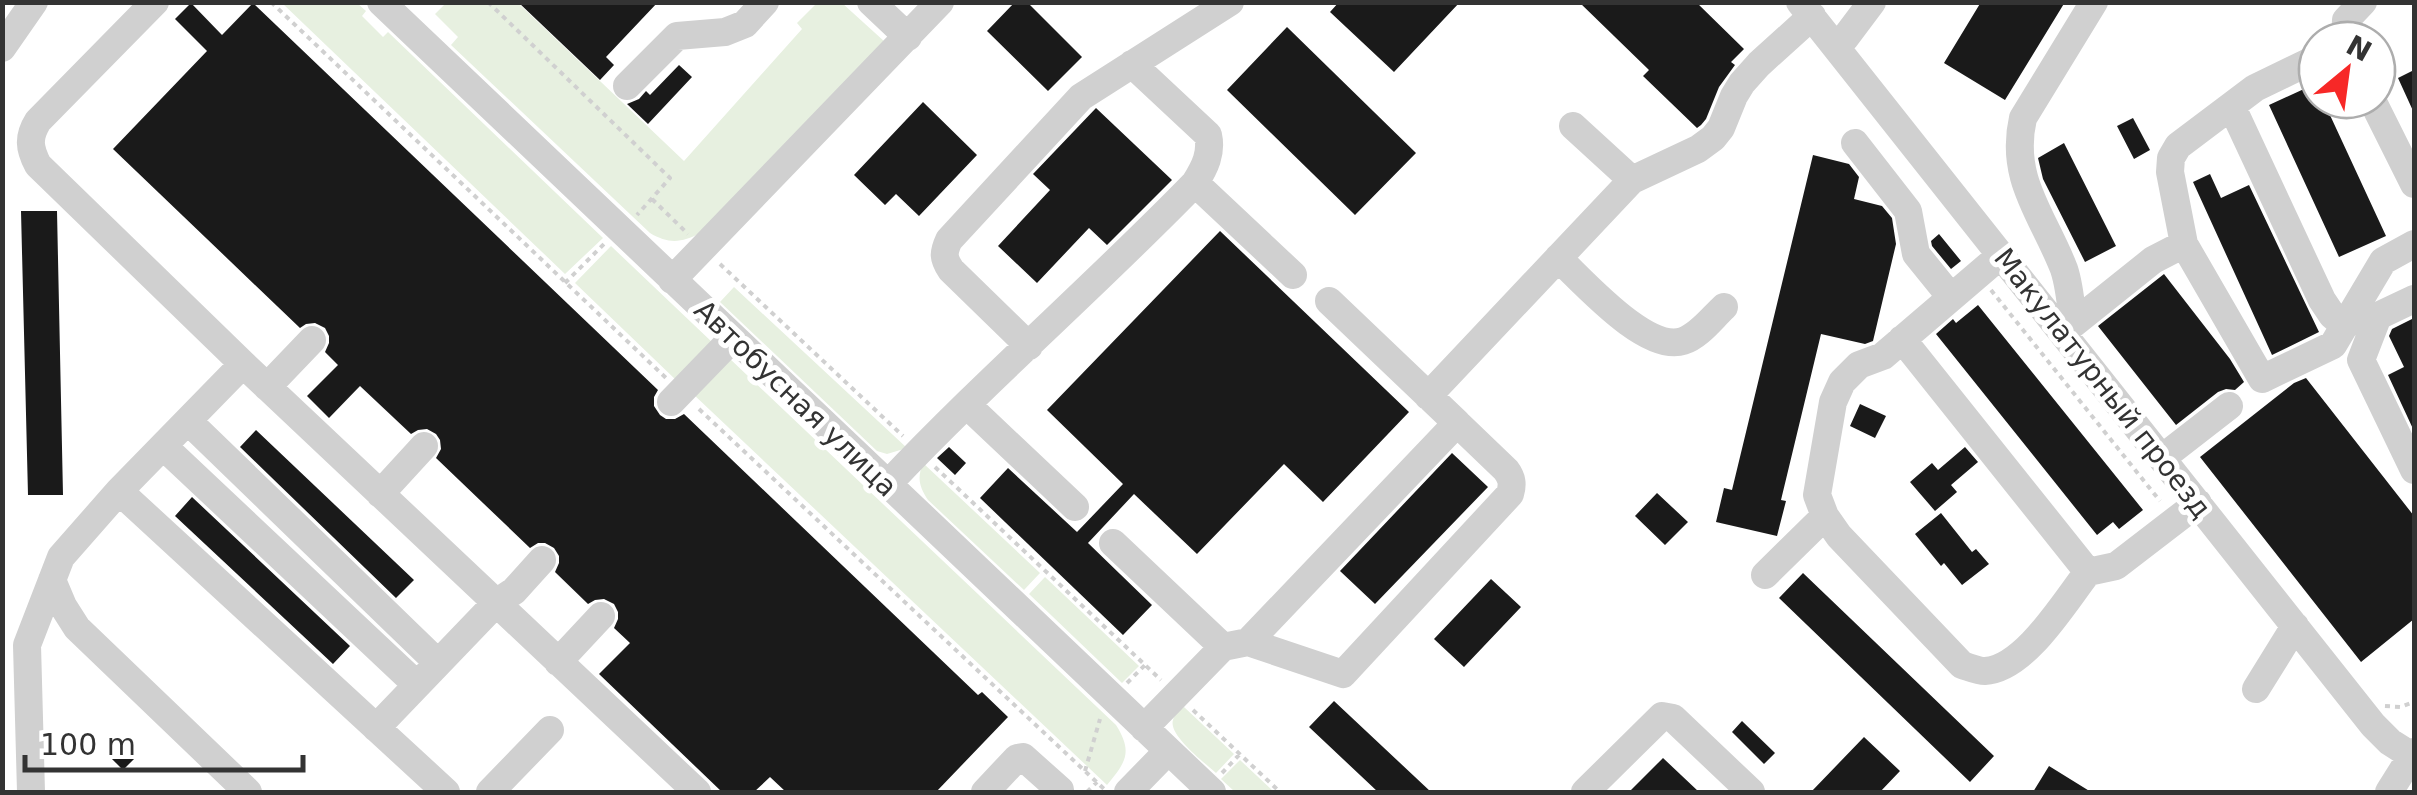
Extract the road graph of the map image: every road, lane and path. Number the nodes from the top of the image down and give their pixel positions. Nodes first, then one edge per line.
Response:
1 (155, 2) edge
2 (488, 2) edge
3 (765, 2) edge
4 (871, 2) edge
5 (940, 2) edge
6 (1230, 2) edge
7 (1872, 2) edge
8 (2094, 2) edge
9 (394, 7) edge
10 (1806, 9) edge
11 (908, 37) junction
12 (1836, 46) junction
13 (1132, 64) junction
14 (2297, 68) edge
15 (628, 86) dead end
16 (2232, 107) junction
17 (2382, 120) edge
18 (1573, 126) dead end
19 (1855, 144) dead end
20 (1632, 180) junction
21 (1195, 182) junction
22 (2414, 184) edge
23 (652, 199) junction
24 (620, 230) junction
25 (2184, 244) junction
26 (2414, 244) edge
27 (703, 248) junction
28 (1558, 258) junction
29 (1991, 263) junction
30 (1293, 274) dead end
31 (672, 280) junction
32 (565, 283) dead end
33 (1950, 296) junction
34 (2414, 299) edge
35 (1328, 301) dead end
36 (1724, 307) dead end
37 (2345, 326) junction
38 (2068, 328) junction
39 (733, 338) junction
40 (1902, 339) junction
41 (312, 340) dead end
42 (1028, 346) junction
43 (243, 364) junction
44 (267, 387) junction
45 (1428, 396) junction
46 (671, 402) dead end
47 (967, 405) junction
48 (2229, 406) dead end
49 (1456, 424) junction
50 (175, 433) junction
51 (424, 446) dead end
52 (919, 452) junction
53 (2162, 458) junction
54 (2414, 470) edge
55 (888, 484) junction
56 (119, 491) junction
57 (380, 494) junction
58 (2198, 503) junction
59 (1076, 507) dead end
60 (1825, 516) junction
61 (2175, 521) junction
62 (1113, 543) dead end
63 (542, 560) dead end
64 (2088, 572) junction
65 (1766, 575) dead end
66 (52, 580) junction
67 (496, 603) junction
68 (601, 616) dead end
69 (2295, 626) junction
70 (1235, 644) junction
71 (558, 662) junction
72 (1145, 665) junction
73 (428, 674) junction
74 (1125, 686) dead end
75 (2256, 689) dead end
76 (1176, 695) junction
77 (1102, 709) dead end
78 (376, 728) junction
79 (1144, 728) junction
80 (550, 730) dead end
81 (1168, 751) junction
82 (1240, 754) junction
83 (2413, 754) edge
84 (1085, 772) dead end
85 (1097, 782) dead end
86 (1215, 784) edge
87 (436, 790) edge
88 (993, 790) edge
89 (1073, 791) edge
90 (31, 792) edge
91 (248, 792) edge
92 (490, 792) edge
93 (696, 792) edge
94 (1128, 792) edge
95 (1280, 792) edge
96 (1585, 792) edge
97 (1751, 792) edge
98 (2389, 792) edge

1 - 43 street
2 - 23 path
3 - 15 street
4 - 11 street
5 - 11 street
6 - 13 street
7 - 12 street
8 - 38 street
9 - 24 street, Автобусная улица
10 - 12 street, Макулатурный проезд
10 - 20 street
11 - 27 street
12 - 29 street, Макулатурный проезд
13 - 21 street
13 - 42 street
14 - 16 street
16 - 25 street
16 - 37 street
17 - 22 street
18 - 20 street
19 - 33 street
20 - 28 street
21 - 30 street
21 - 42 street
23 - 24 path
23 - 27 path
24 - 31 street, Автобусная улица
24 - 32 path
25 - 37 street
25 - 38 street
26 - 37 street
27 - 31 street
27 - 52 path
28 - 36 street
28 - 45 street
29 - 33 street
29 - 38 street, Макулатурный проезд
29 - 61 path
31 - 39 street, Автобусная улица
33 - 40 street
34 - 54 street
35 - 45 street
38 - 53 street, Макулатурный проезд
39 - 46 street
39 - 55 street, Автобусная улица
40 - 60 street
40 - 64 street
41 - 44 street
42 - 47 street
43 - 44 street
43 - 50 street
44 - 57 street
45 - 49 street
47 - 52 street
47 - 59 street
48 - 53 street
49 - 70 street
49 - 70 street
50 - 56 street
50 - 73 street
51 - 57 street
52 - 55 street
52 - 72 path
53 - 58 street, Макулатурный проезд
55 - 79 street, Автобусная улица
56 - 66 street
56 - 78 street
57 - 67 street
58 - 61 street
58 - 69 street, Макулатурный проезд
60 - 64 street
60 - 65 street
61 - 64 street
62 - 70 street
63 - 67 street
66 - 90 street
66 - 91 street
67 - 71 street
67 - 73 street
68 - 71 street
69 - 75 street
69 - 83 street, Макулатурный проезд
70 - 76 street
71 - 93 street
72 - 74 path
72 - 76 path
73 - 78 street
76 - 79 street
76 - 82 path
77 - 84 path
78 - 87 street
79 - 81 street, Автобусная улица
80 - 92 street
81 - 86 street, Автобусная улица
81 - 94 street
82 - 86 path
82 - 95 path
83 - 98 street
85 - 89 path
88 - 89 street
96 - 97 street

